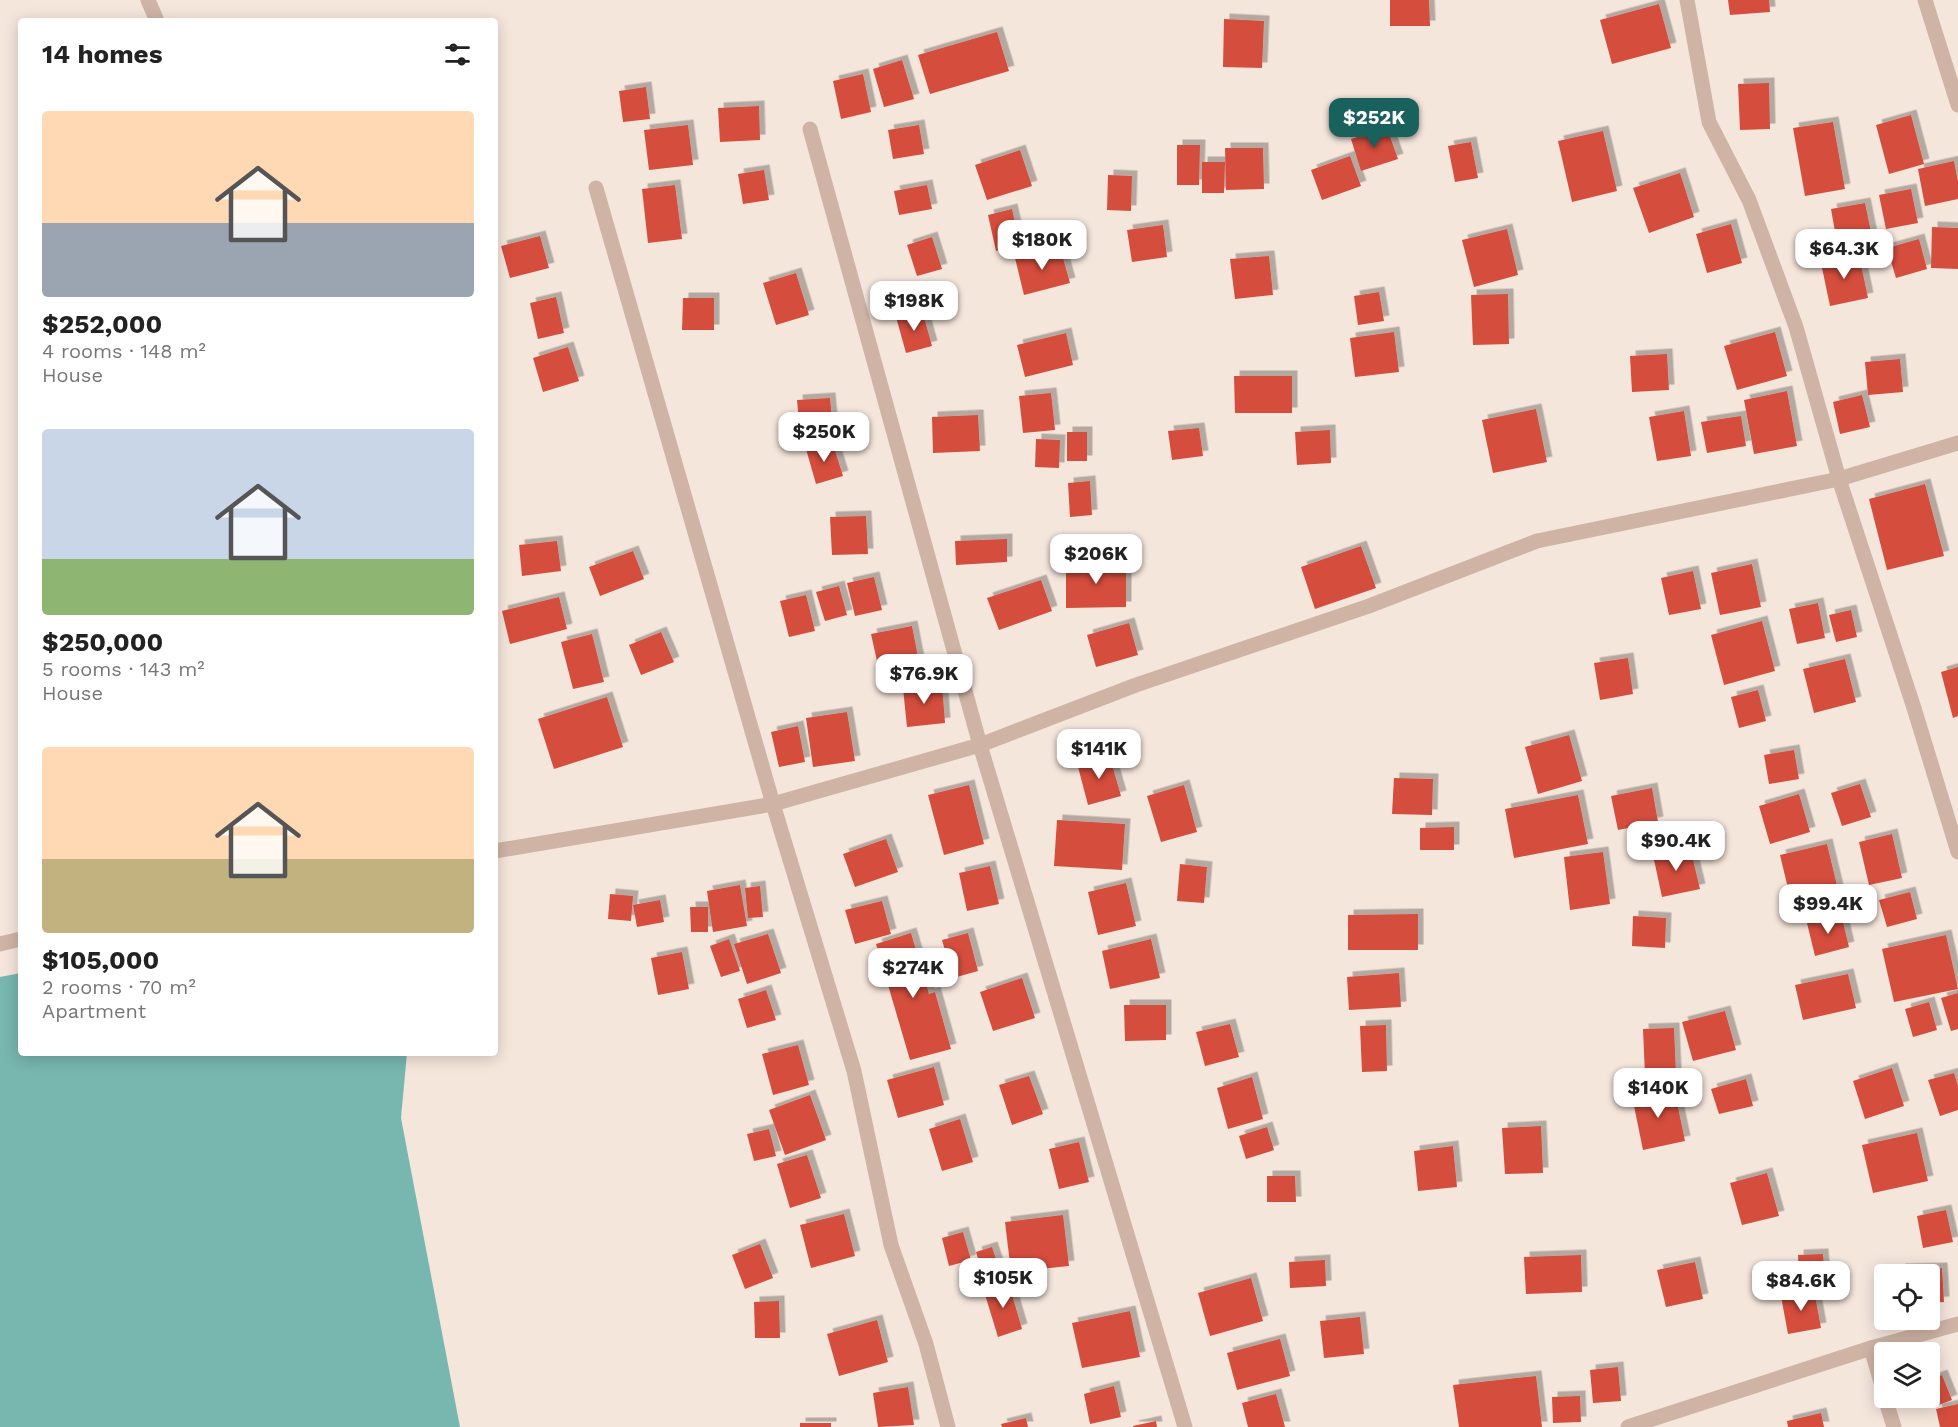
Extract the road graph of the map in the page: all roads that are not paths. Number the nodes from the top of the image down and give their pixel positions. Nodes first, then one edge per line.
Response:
1 (148, 0) edge
2 (1687, 0) edge
3 (1925, 0) edge
4 (157, 18) edge
5 (1958, 105) edge
6 (810, 129) dead end
7 (596, 188) dead end
8 (1958, 443) edge
9 (1839, 479) junction
10 (980, 745) junction
11 (773, 804) junction
12 (498, 850) edge
13 (1958, 852) edge
14 (18, 940) edge
15 (0, 944) edge
16 (1958, 1324) edge
17 (1871, 1348) junction
18 (1874, 1358) edge
19 (1888, 1408) edge
20 (948, 1427) edge
21 (1185, 1427) edge
22 (1628, 1427) edge
23 (1893, 1427) edge

1 - 4 street
2 - 9 street
3 - 5 street
6 - 10 street
7 - 11 street
8 - 9 street
9 - 10 street
9 - 13 street
10 - 11 street
10 - 21 street
11 - 12 street
11 - 20 street
14 - 15 street
16 - 17 street
17 - 18 street
17 - 22 street
19 - 23 street

